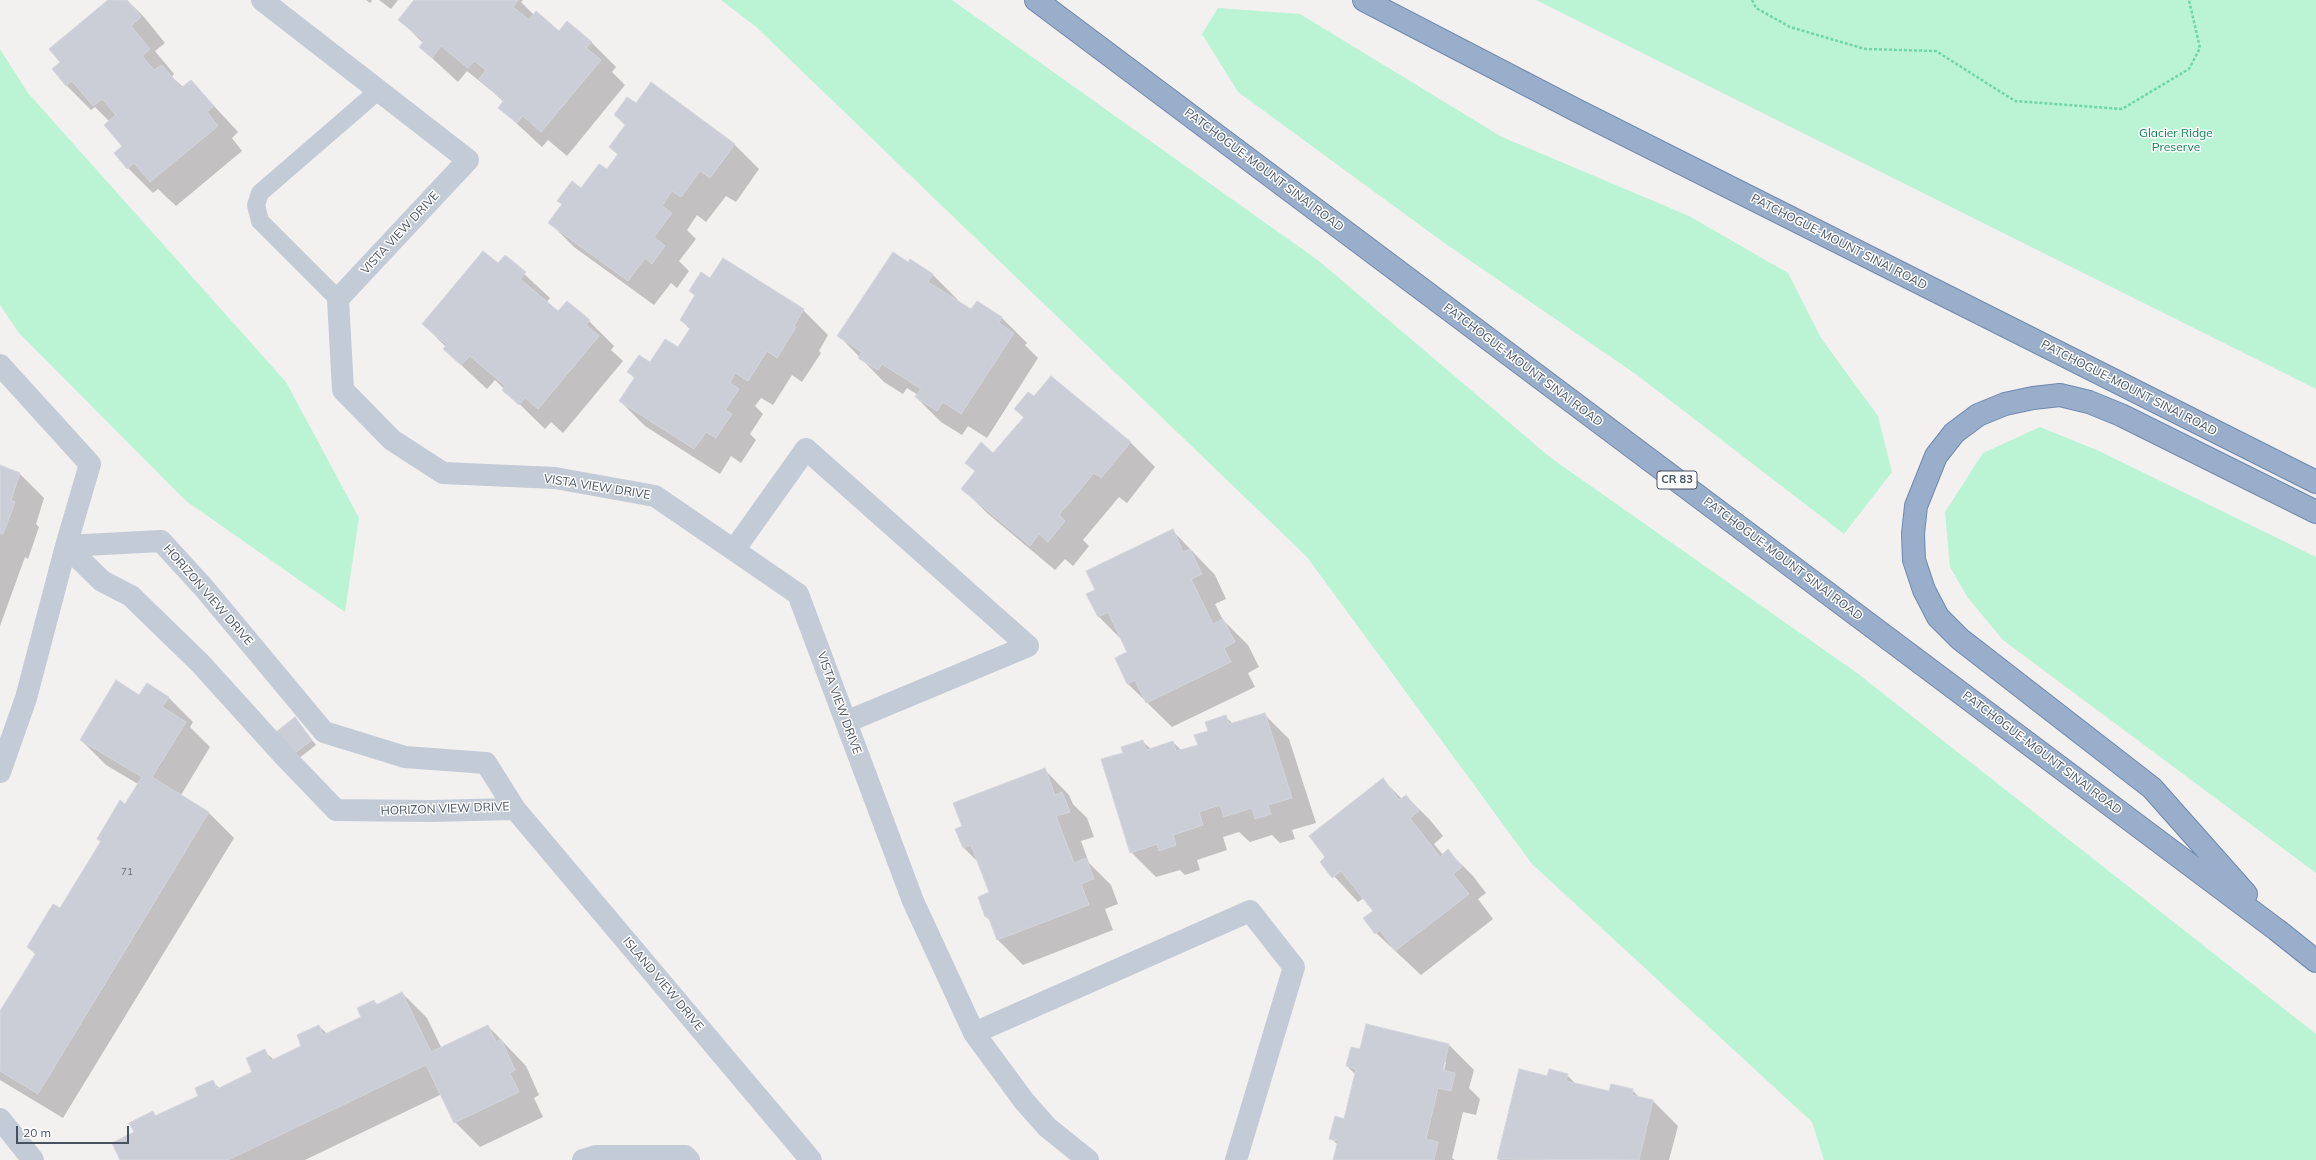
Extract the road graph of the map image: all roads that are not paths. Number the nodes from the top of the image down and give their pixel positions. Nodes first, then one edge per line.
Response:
1 (262, 0) edge
2 (1036, 0) edge
3 (1364, 0) edge
4 (379, 90) junction
5 (338, 299) junction
6 (0, 365) edge
7 (2316, 482) edge
8 (2316, 512) edge
9 (66, 546) junction
10 (734, 550) junction
11 (846, 722) junction
12 (0, 772) edge
13 (515, 809) junction
14 (2277, 930) junction
15 (2316, 961) edge
16 (974, 1033) junction
17 (0, 1118) edge
18 (34, 1160) edge
19 (583, 1160) edge
20 (689, 1160) edge
21 (812, 1160) edge
22 (1088, 1160) edge
23 (1236, 1160) edge

1 - 4 street, VISTA VIEW DRIVE
2 - 14 highway, PATCHOGUE-MOUNT SINAI ROAD / CR 83
3 - 7 highway, PATCHOGUE-MOUNT SINAI ROAD
4 - 5 lane
4 - 5 street, VISTA VIEW DRIVE
5 - 10 street, VISTA VIEW DRIVE
6 - 9 street
8 - 14 highway
9 - 12 street
9 - 13 street, HORIZON VIEW DRIVE
9 - 13 street, HORIZON VIEW DRIVE
10 - 11 street, VISTA VIEW DRIVE
10 - 11 street
11 - 16 street, VISTA VIEW DRIVE
13 - 21 street, ISLAND VIEW DRIVE
14 - 15 highway, PATCHOGUE-MOUNT SINAI ROAD / CR 83
16 - 22 street, VISTA VIEW DRIVE
16 - 23 street
17 - 18 street
19 - 20 street

